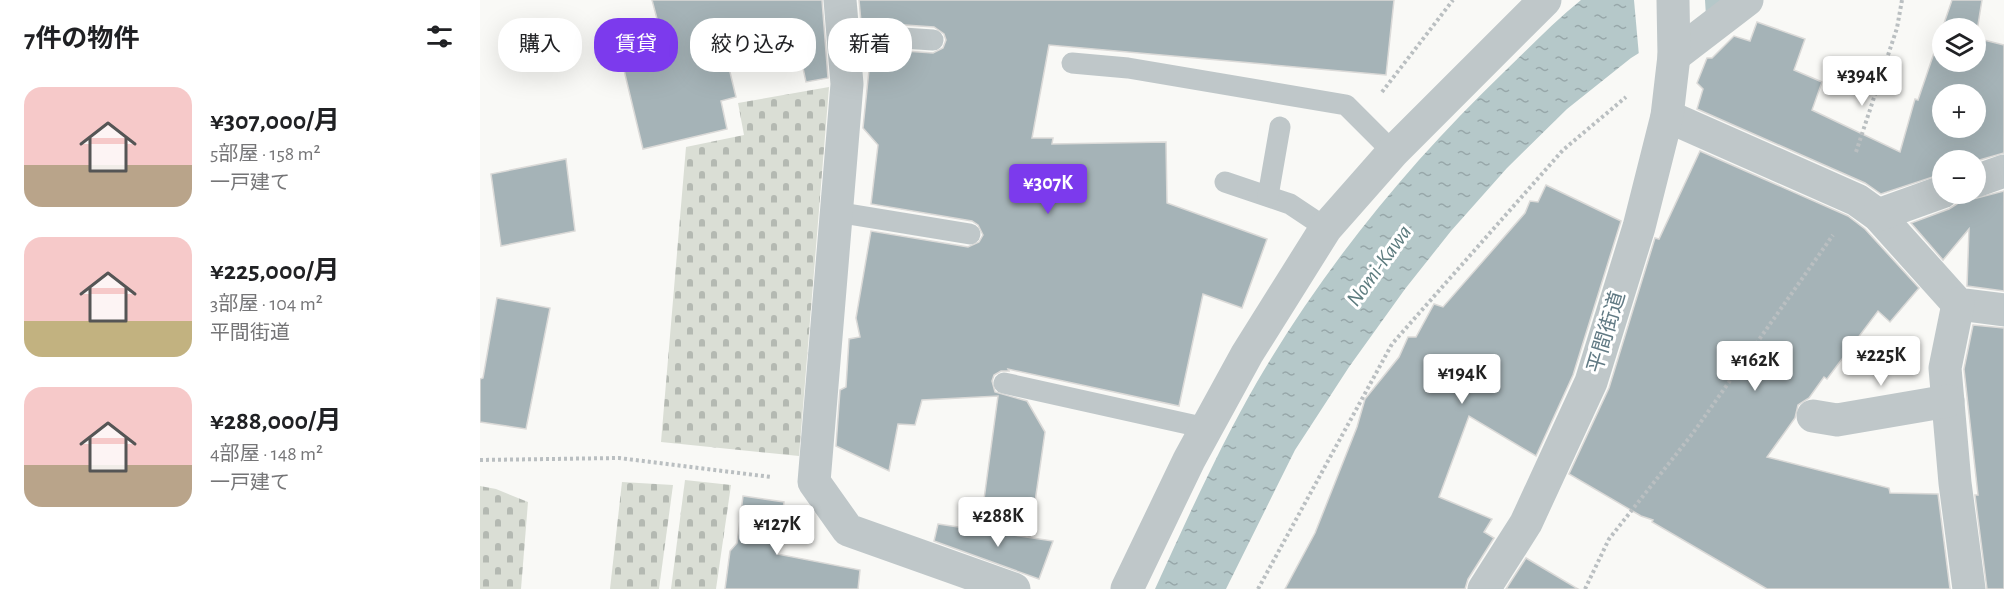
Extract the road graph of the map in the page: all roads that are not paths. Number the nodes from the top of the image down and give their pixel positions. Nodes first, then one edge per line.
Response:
1 (840, 0) edge
2 (1545, 0) edge
3 (1673, 0) edge
4 (1747, 0) edge
5 (842, 18) edge
6 (912, 39) edge
7 (933, 40) dead end
8 (1673, 51) junction
9 (1072, 63) dead end
10 (846, 72) edge
11 (1667, 116) junction
12 (1280, 127) dead end
13 (1393, 152) junction
14 (2004, 171) edge
15 (1986, 177) edge
16 (1226, 182) dead end
17 (1932, 193) edge
18 (1268, 196) junction
19 (1859, 202) junction
20 (836, 212) junction
21 (1326, 228) junction
22 (970, 234) dead end
23 (1958, 304) junction
24 (2004, 310) edge
25 (1004, 383) dead end
26 (1948, 402) junction
27 (1814, 416) dead end
28 (1206, 428) junction
29 (1014, 589) edge
30 (1128, 589) edge
31 (1485, 589) edge
32 (1969, 589) edge

1 - 5 street
2 - 13 street
3 - 8 street, 平間街道
4 - 8 street
6 - 7 lane
8 - 11 street, 平間街道
9 - 13 lane
10 - 20 street
11 - 19 street
11 - 31 street, 平間街道
12 - 18 lane
13 - 21 street
14 - 15 street
16 - 18 lane
17 - 19 street
18 - 21 lane
19 - 23 street
20 - 22 lane
20 - 29 street
21 - 28 street
23 - 24 street
23 - 26 street
25 - 28 lane
26 - 27 street
26 - 32 street
28 - 30 street

